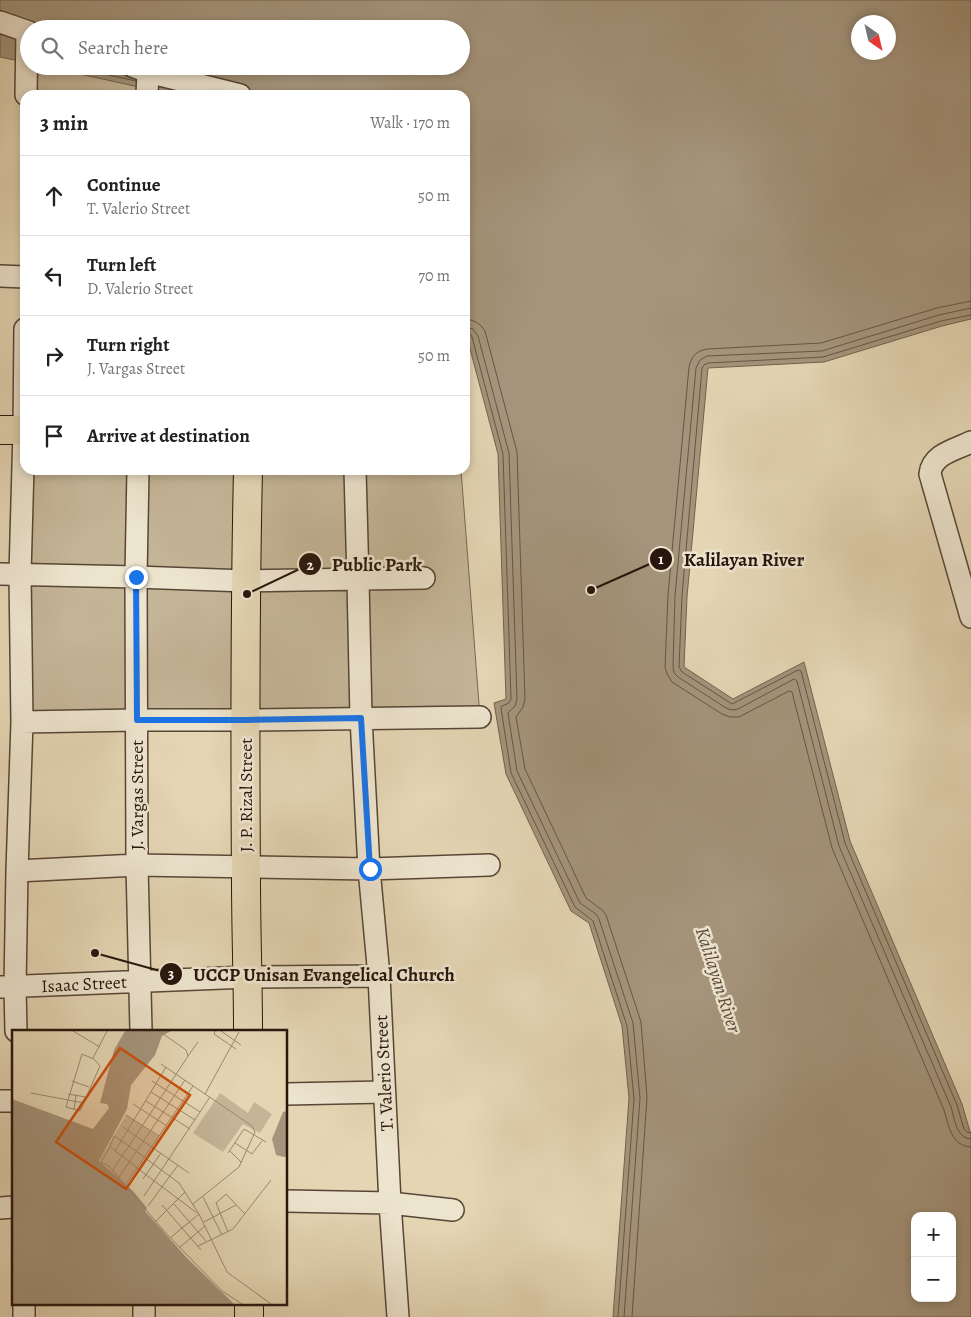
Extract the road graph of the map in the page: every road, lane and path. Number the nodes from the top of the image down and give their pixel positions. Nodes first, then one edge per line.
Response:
1 (0, 22) edge
2 (20, 29) edge
3 (27, 75) edge
4 (142, 75) edge
5 (163, 75) edge
6 (26, 90) edge
7 (146, 90) edge
8 (221, 90) edge
9 (0, 276) edge
10 (20, 278) edge
11 (20, 385) edge
12 (16, 430) edge
13 (971, 442) edge
14 (138, 475) edge
15 (248, 475) edge
16 (355, 475) edge
17 (963, 560) edge
18 (10, 574) edge
19 (136, 577) junction
20 (424, 578) dead end
21 (358, 580) junction
22 (246, 581) junction
23 (971, 617) edge
24 (480, 717) dead end
25 (361, 718) junction
26 (137, 720) junction
27 (246, 720) junction
28 (22, 722) junction
29 (137, 865) junction
30 (489, 865) dead end
31 (246, 867) junction
32 (370, 869) junction
33 (17, 871) junction
34 (379, 976) junction
35 (248, 977) junction
36 (140, 981) junction
37 (8, 987) edge
38 (16, 1030) edge
39 (141, 1030) edge
40 (248, 1030) edge
41 (384, 1092) junction
42 (288, 1094) edge
43 (288, 1202) edge
44 (390, 1202) junction
45 (453, 1210) dead end
46 (24, 1304) edge
47 (144, 1304) edge
48 (249, 1304) edge
49 (24, 1317) edge
50 (144, 1317) edge
51 (249, 1317) edge
52 (398, 1317) edge

1 - 2 street
3 - 6 street
4 - 7 street
5 - 8 street
9 - 10 street
11 - 12 street
12 - 18 street
13 - 17 street
14 - 19 street, J. Vargas Street
15 - 22 main road, J. P. Rizal Street
16 - 21 street, T. Valerio Street
17 - 23 street
18 - 19 street
18 - 28 street
19 - 22 street
19 - 26 street, J. Vargas Street
20 - 21 street
21 - 22 street
21 - 25 street, T. Valerio Street
22 - 27 main road, J. P. Rizal Street
24 - 25 street
25 - 27 street
25 - 32 street, T. Valerio Street
26 - 27 street
26 - 28 street
26 - 29 street, J. Vargas Street
27 - 31 main road, J. P. Rizal Street
28 - 33 street
29 - 31 street
29 - 33 street
29 - 36 street, J. Vargas Street
30 - 32 street
31 - 32 street
31 - 35 main road, J. P. Rizal Street
32 - 34 street, T. Valerio Street
33 - 37 street
34 - 35 street, Isaac Street
34 - 41 street, T. Valerio Street
35 - 36 street, Isaac Street
35 - 40 main road, J. P. Rizal Street
36 - 37 street, Isaac Street
36 - 39 street, J. Vargas Street
37 - 38 street
41 - 42 street
41 - 44 street, T. Valerio Street
43 - 44 street
44 - 45 street
44 - 52 street, T. Valerio Street
46 - 49 street
47 - 50 street
48 - 51 main road

